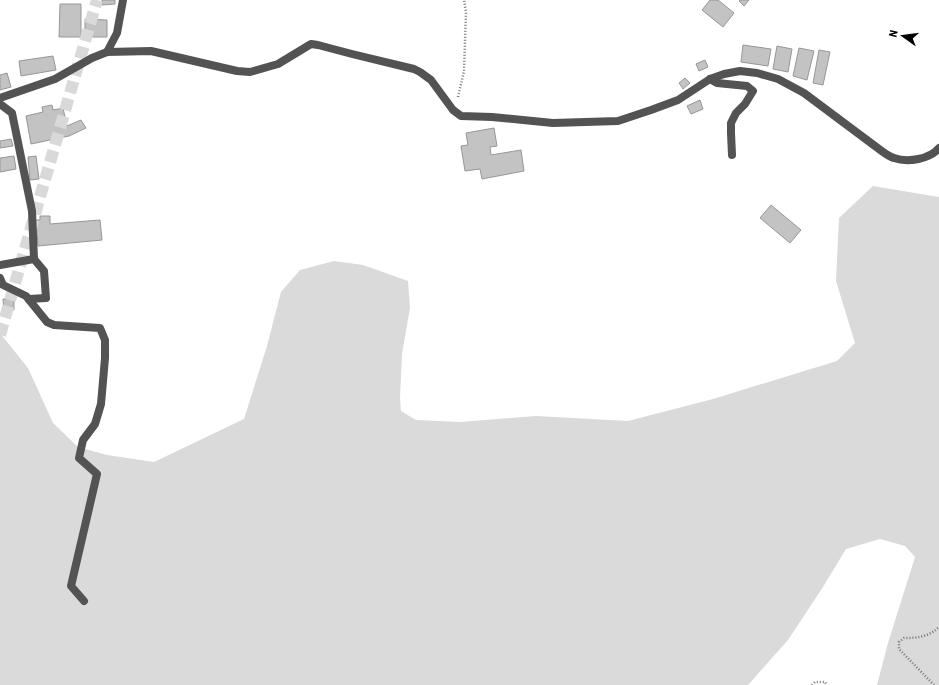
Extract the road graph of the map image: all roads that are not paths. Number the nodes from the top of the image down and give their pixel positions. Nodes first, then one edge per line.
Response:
1 (122, 0) edge
2 (107, 52) junction
3 (710, 79) junction
4 (0, 98) edge
5 (0, 104) edge
6 (939, 148) edge
7 (732, 155) dead end
8 (34, 259) junction
9 (0, 265) edge
10 (0, 278) edge
11 (29, 299) junction
12 (84, 601) dead end

1 - 2 street
2 - 3 street
2 - 4 street
3 - 6 street
3 - 7 street
5 - 8 street
8 - 9 street
8 - 11 street
10 - 11 street
11 - 12 street

